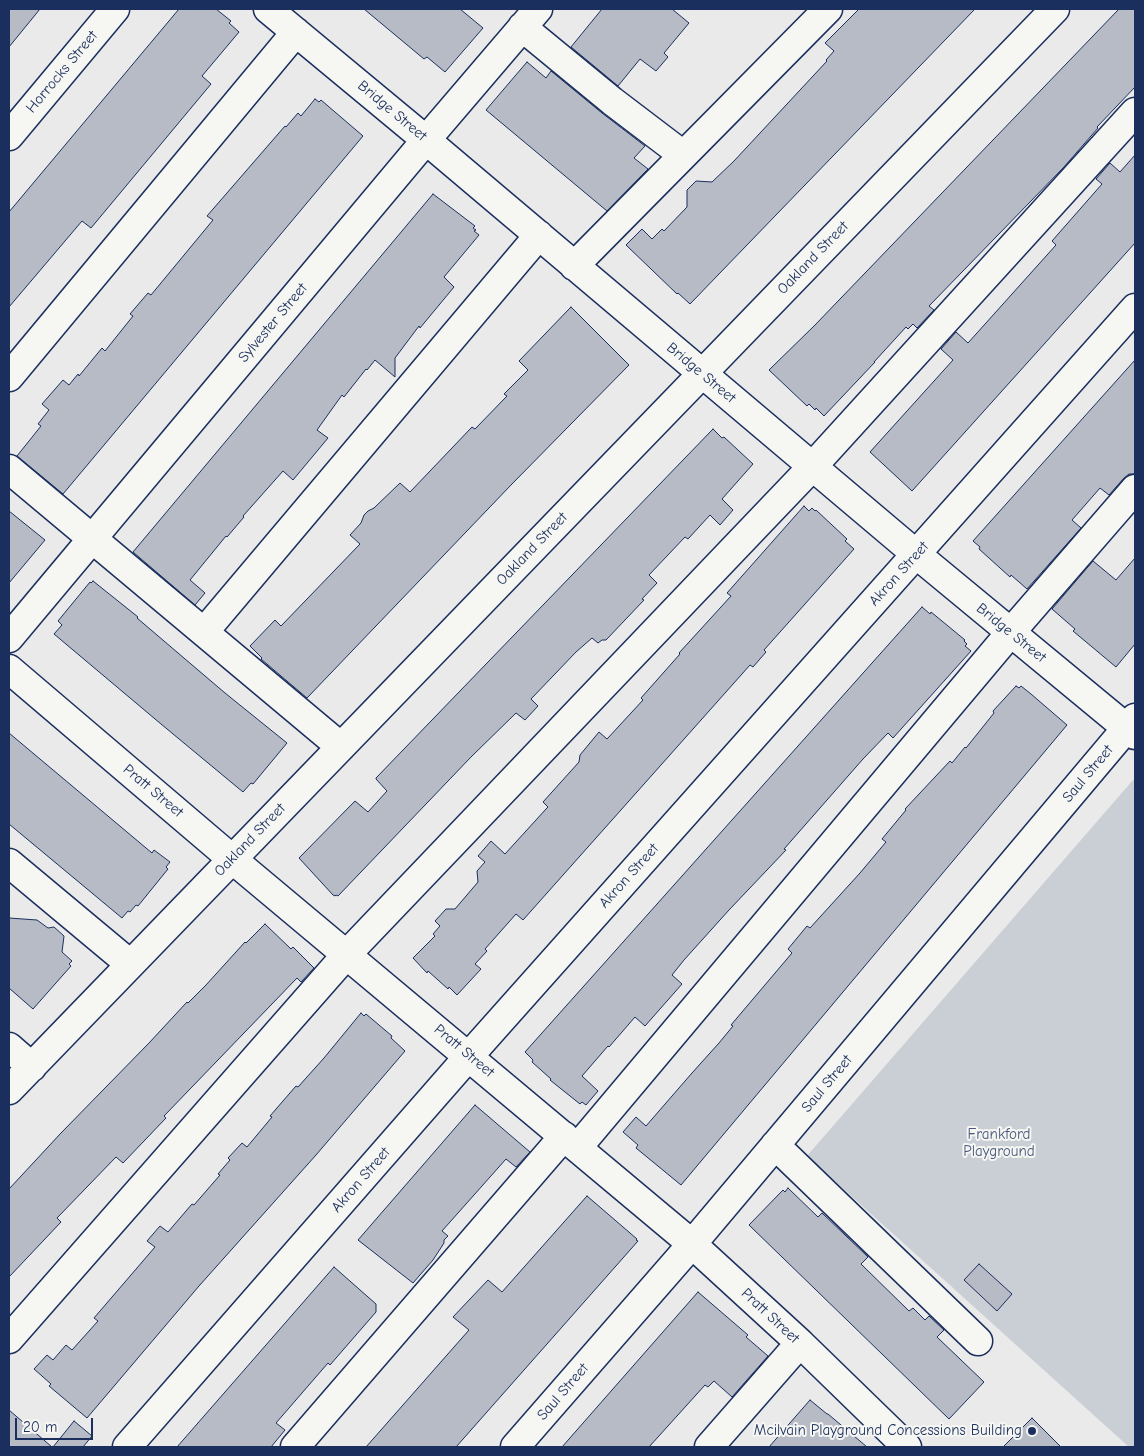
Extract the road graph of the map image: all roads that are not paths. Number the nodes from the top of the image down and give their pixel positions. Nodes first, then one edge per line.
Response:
1 (115, 9) edge
2 (268, 9) edge
3 (828, 9) edge
4 (1055, 9) edge
5 (530, 18) edge
6 (296, 32) junction
7 (1135, 112) edge
8 (9, 136) edge
9 (426, 140) junction
10 (683, 155) junction
11 (539, 235) junction
12 (574, 266) junction
13 (1135, 308) edge
14 (701, 374) junction
15 (9, 377) edge
16 (812, 467) junction
17 (9, 469) edge
18 (1135, 489) edge
19 (92, 538) junction
20 (916, 554) junction
21 (204, 632) junction
22 (1011, 632) junction
23 (9, 638) edge
24 (9, 669) edge
25 (1133, 727) edge
26 (341, 747) junction
27 (232, 859) junction
28 (9, 863) edge
29 (347, 954) junction
30 (130, 964) junction
31 (9, 1047) edge
32 (469, 1056) junction
33 (32, 1067) junction
34 (9, 1090) edge
35 (571, 1142) junction
36 (775, 1145) junction
37 (692, 1244) junction
38 (9, 1339) edge
39 (978, 1342) dead end
40 (800, 1343) junction
41 (127, 1447) edge
42 (295, 1447) edge
43 (515, 1447) edge
44 (708, 1447) edge
45 (907, 1447) edge

1 - 8 street, Horrocks Street
2 - 6 street, Bridge Street
3 - 10 street
4 - 14 street, Oakland Street
5 - 9 street, Sylvester Street
5 - 10 street
6 - 9 street, Bridge Street
6 - 15 street
7 - 16 street
9 - 11 street, Bridge Street
9 - 19 street, Sylvester Street
10 - 12 street
11 - 12 street, Bridge Street
11 - 21 street
12 - 14 street, Bridge Street
13 - 20 street, Akron Street
14 - 16 street, Bridge Street
14 - 26 street, Oakland Street
16 - 20 street, Bridge Street
16 - 29 street
17 - 19 street
18 - 22 street
19 - 21 street
19 - 23 street, Sylvester Street
20 - 22 street, Bridge Street
20 - 32 street, Akron Street
21 - 26 street
22 - 25 street, Bridge Street
22 - 35 street
24 - 27 street, Pratt Street
25 - 36 street, Saul Street
26 - 27 street, Oakland Street
27 - 29 street, Pratt Street
27 - 30 street, Oakland Street
28 - 30 street
29 - 32 street, Pratt Street
29 - 38 street
30 - 33 street, Oakland Street
31 - 33 street
32 - 35 street, Pratt Street
32 - 41 street, Akron Street
33 - 34 street, Oakland Street
35 - 37 street, Pratt Street
35 - 42 street
36 - 37 street, Saul Street
36 - 39 street
37 - 40 street, Pratt Street
37 - 43 street, Saul Street
40 - 44 street
40 - 45 street, Pratt Street

